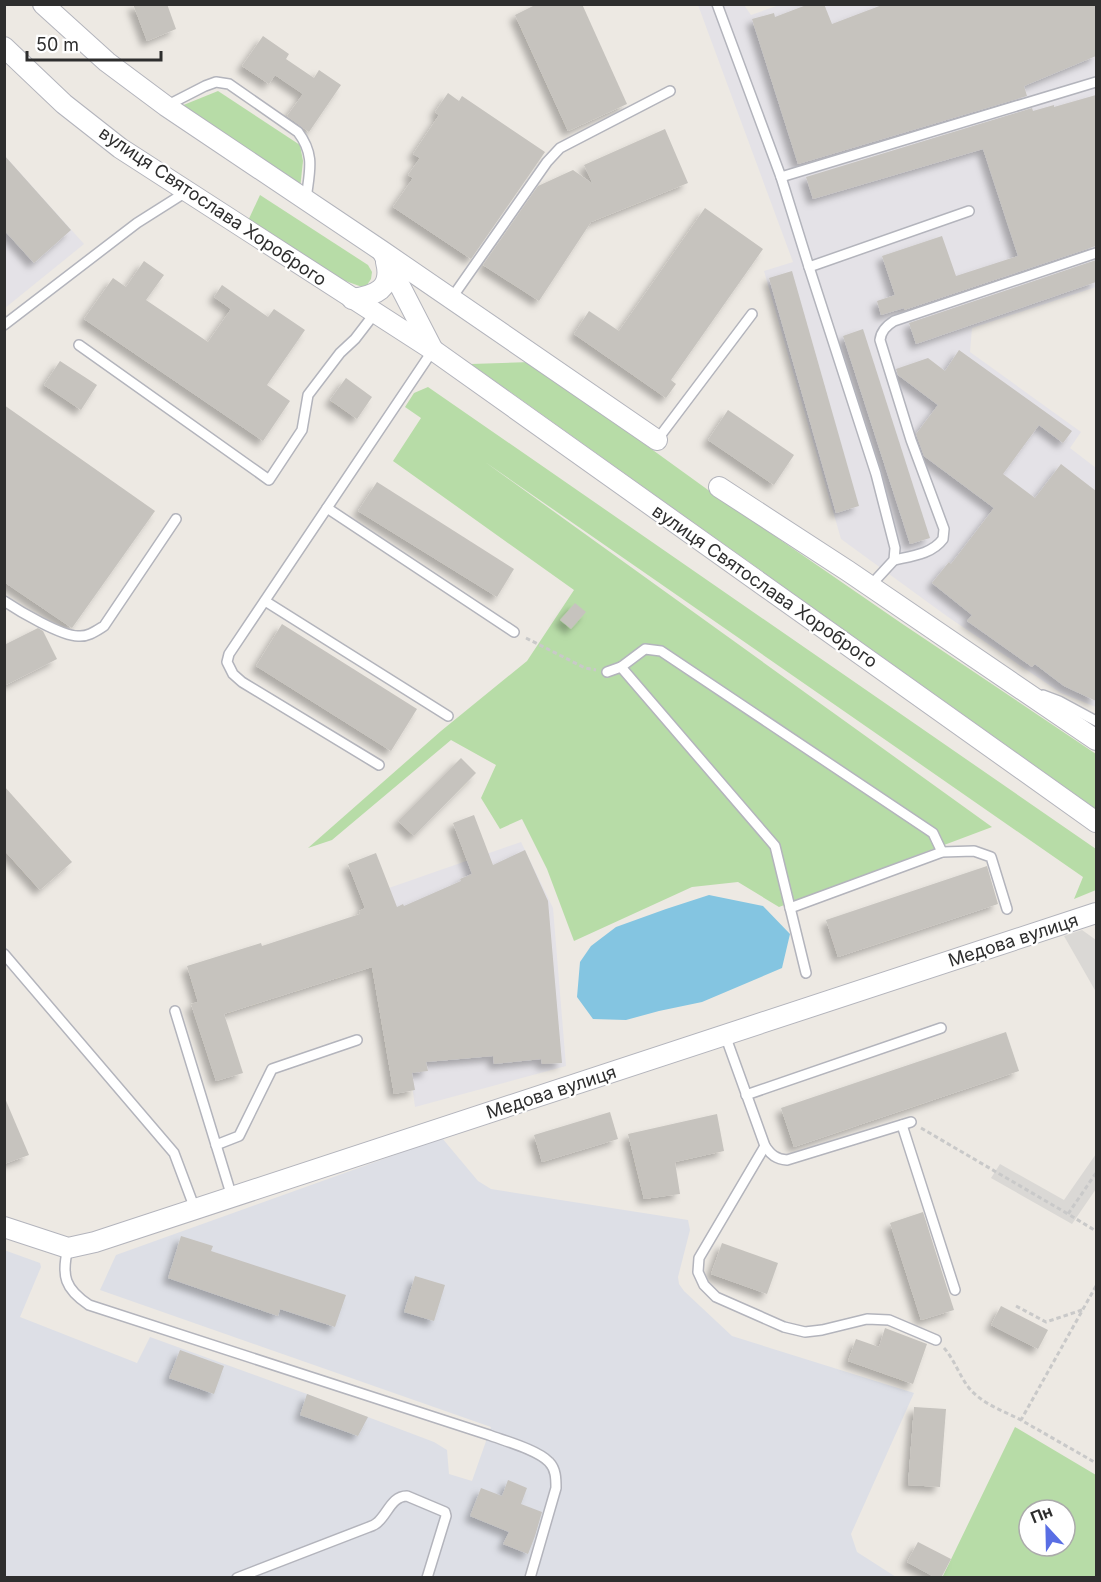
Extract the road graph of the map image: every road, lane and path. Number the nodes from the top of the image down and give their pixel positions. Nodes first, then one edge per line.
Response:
1 (43, 4) edge
2 (717, 4) edge
3 (4, 47) edge
4 (1096, 82) edge
5 (669, 91) dead end
6 (166, 106) junction
7 (781, 177) junction
8 (186, 192) junction
9 (306, 200) junction
10 (969, 211) dead end
11 (382, 251) junction
12 (1096, 253) edge
13 (809, 267) junction
14 (352, 298) junction
15 (451, 299) junction
16 (375, 313) junction
17 (752, 314) dead end
18 (4, 325) edge
19 (79, 345) dead end
20 (433, 350) junction
21 (657, 440) joint
22 (719, 487) dead end
23 (327, 508) junction
24 (176, 519) dead end
25 (894, 560) junction
26 (870, 586) junction
27 (4, 601) edge
28 (265, 601) junction
29 (514, 632) joint
30 (621, 667) junction
31 (607, 672) joint
32 (1012, 683) junction
33 (448, 716) dead end
34 (1096, 721) edge
35 (1096, 740) edge
36 (379, 765) dead end
37 (1096, 822) edge
38 (942, 852) junction
39 (790, 908) junction
40 (1007, 909) dead end
41 (1096, 913) edge
42 (4, 954) edge
43 (806, 973) dead end
44 (175, 1011) dead end
45 (941, 1028) dead end
46 (725, 1035) junction
47 (357, 1040) dead end
48 (746, 1095) junction
49 (907, 1124) junction
50 (216, 1145) junction
51 (765, 1146) junction
52 (1096, 1173) edge
53 (232, 1197) junction
54 (195, 1209) junction
55 (1068, 1214) junction
56 (4, 1227) edge
57 (1096, 1231) edge
58 (68, 1248) junction
59 (1096, 1286) edge
60 (955, 1290) dead end
61 (1016, 1306) dead end
62 (1083, 1310) junction
63 (936, 1340) joint
64 (1022, 1420) junction
65 (1096, 1463) edge
66 (237, 1578) edge
67 (427, 1578) edge
68 (530, 1578) edge

1 - 6 street, вулиця Святослава Хороброго
2 - 7 lane
3 - 8 street, вулиця Святослава Хороброго
4 - 7 lane
5 - 15 lane
6 - 9 street, вулиця Святослава Хороброго
6 - 9 lane
7 - 13 lane
8 - 14 street, вулиця Святослава Хороброго
8 - 18 lane
9 - 11 street, вулиця Святослава Хороброго
10 - 13 lane
11 - 14 street
11 - 15 street, вулиця Святослава Хороброго
11 - 20 street, вулиця Святослава Хороброго
12 - 25 lane
13 - 25 lane
14 - 16 street, вулиця Святослава Хороброго
15 - 21 street, вулиця Святослава Хороброго
16 - 19 lane
16 - 20 street, вулиця Святослава Хороброго
17 - 21 lane
20 - 23 lane
20 - 37 street, вулиця Святослава Хороброго
22 - 26 street
23 - 28 lane
23 - 29 lane
24 - 27 lane
25 - 26 lane
26 - 32 street
28 - 33 lane
28 - 36 lane
29 - 31 path
30 - 31 lane
30 - 38 lane
30 - 39 lane
32 - 34 lane
32 - 35 street
38 - 39 lane
38 - 40 lane
39 - 43 lane
41 - 46 street, Медова вулиця
42 - 54 lane
44 - 50 lane
45 - 48 lane
46 - 48 lane
46 - 53 street, Медова вулиця
47 - 50 lane
48 - 51 lane
49 - 51 lane
49 - 55 path
49 - 60 lane
50 - 53 lane
51 - 63 lane
52 - 55 path
53 - 54 street, Медова вулиця
54 - 58 street, Медова вулиця
55 - 57 path
56 - 58 street
58 - 68 lane
59 - 62 path
61 - 62 path
62 - 64 path
63 - 64 path
64 - 65 path
66 - 67 lane

